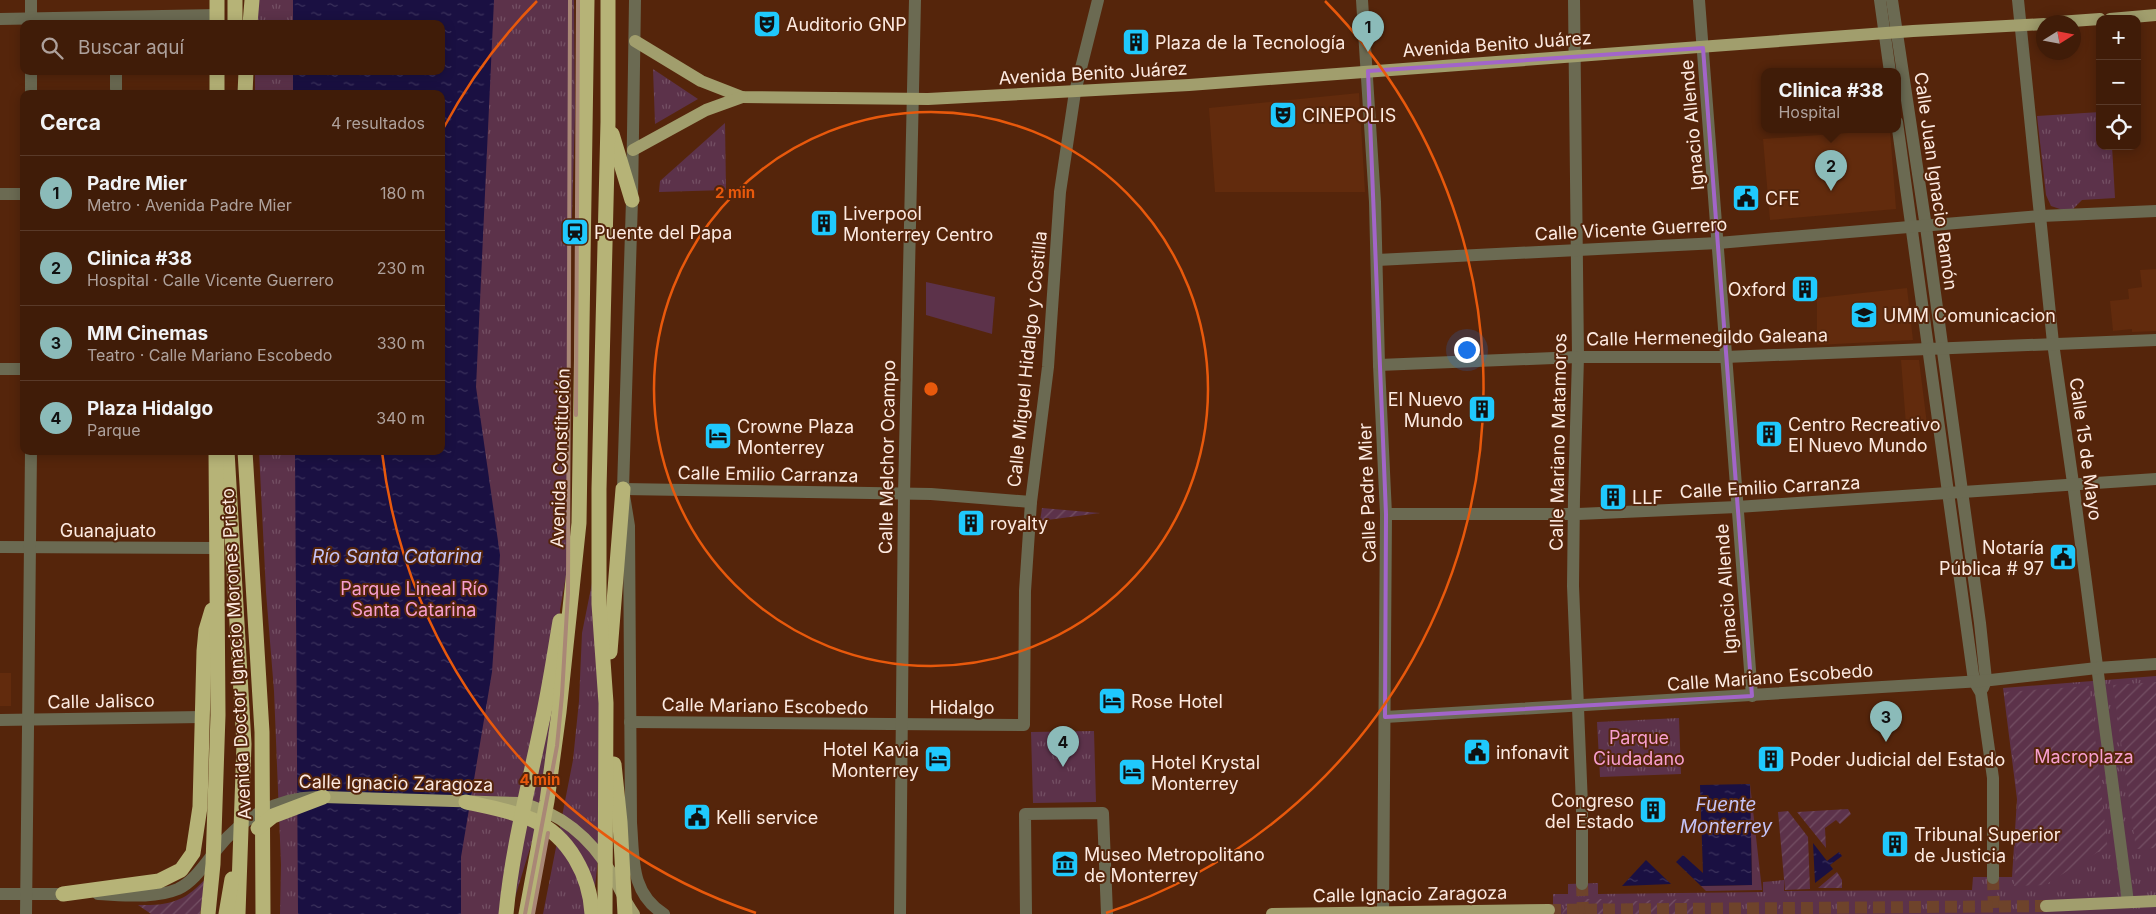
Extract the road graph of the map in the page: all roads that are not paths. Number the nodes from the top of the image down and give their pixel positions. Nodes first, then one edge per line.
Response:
1 (31, 0) edge
2 (587, 0) edge
3 (592, 0) edge
4 (608, 0) edge
5 (635, 0) edge
6 (915, 0) edge
7 (1098, 0) edge
8 (1362, 0) edge
9 (1574, 0) edge
10 (1699, 0) edge
11 (1880, 0) edge
12 (1892, 0) edge
13 (2018, 0) edge
14 (217, 13) edge
15 (2156, 15) edge
16 (2141, 16) edge
17 (0, 18) edge
18 (31, 20) edge
19 (117, 20) edge
20 (2096, 20) edge
21 (2081, 21) edge
22 (2036, 24) edge
23 (2021, 25) junction
24 (1891, 33) junction
25 (635, 41) junction
26 (585, 43) junction
27 (1703, 48) junction
28 (1573, 56) junction
29 (1890, 68) edge
30 (1897, 68) edge
31 (1368, 71) junction
32 (31, 75) edge
33 (116, 75) edge
34 (217, 75) edge
35 (236, 75) edge
36 (246, 75) edge
37 (1901, 88) edge
38 (116, 89) dead end
39 (31, 90) edge
40 (216, 90) edge
41 (237, 90) edge
42 (245, 90) edge
43 (1075, 92) junction
44 (742, 97) junction
45 (912, 99) junction
46 (608, 122) junction
47 (1898, 133) edge
48 (633, 150) junction
49 (0, 194) edge
50 (20, 194) edge
51 (632, 200) junction
52 (2156, 211) edge
53 (2041, 216) junction
54 (1911, 227) junction
55 (1926, 227) junction
56 (1718, 242) junction
57 (1577, 249) junction
58 (1377, 260) junction
59 (2156, 340) edge
60 (2053, 343) junction
61 (1935, 348) junction
62 (1578, 357) junction
63 (1725, 357) junction
64 (1379, 365) junction
65 (0, 369) edge
66 (20, 369) edge
67 (31, 455) edge
68 (216, 455) edge
69 (227, 455) edge
70 (245, 455) edge
71 (2156, 479) edge
72 (2073, 483) junction
73 (624, 489) junction
74 (1955, 493) junction
75 (904, 494) junction
76 (1031, 502) junction
77 (1737, 507) junction
78 (1386, 514) junction
79 (1574, 514) junction
80 (579, 523) junction
81 (0, 546) edge
82 (30, 547) junction
83 (216, 548) junction
84 (217, 594) junction
85 (2156, 664) edge
86 (2096, 668) junction
87 (1980, 681) junction
88 (1752, 696) junction
89 (606, 704) junction
90 (1577, 707) junction
91 (202, 717) junction
92 (1385, 717) junction
93 (0, 720) edge
94 (28, 720) junction
95 (630, 722) junction
96 (901, 725) junction
97 (1024, 725) joint
98 (323, 796) junction
99 (466, 802) junction
100 (1994, 878) tunnel mouth
101 (1582, 884) tunnel mouth
102 (0, 894) edge
103 (26, 894) junction
104 (63, 894) junction
105 (2156, 901) edge
106 (2128, 902) junction
107 (2046, 906) tunnel mouth
108 (1549, 910) dead end
109 (1383, 913) edge
110 (26, 914) edge
111 (208, 914) edge
112 (226, 914) edge
113 (238, 914) edge
114 (263, 914) edge
115 (506, 914) edge
116 (526, 914) edge
117 (592, 914) edge
118 (605, 914) edge
119 (625, 914) edge
120 (634, 914) edge
121 (664, 914) edge
122 (900, 914) edge
123 (1026, 914) edge
124 (1107, 914) edge
125 (1272, 914) edge

1 - 18 street
2 - 26 highway, Avenida Constitución
3 - 26 highway
4 - 46 highway
5 - 25 street
6 - 45 street, Calle Melchor Ocampo
7 - 43 street, Calle Miguel Hidalgo y Costilla
8 - 31 street, Calle Padre Mier
9 - 28 street, Calle Mariano Matamoros
10 - 27 street, Ignacio Allende
11 - 24 street, Calle Juan Ignacio Ramón
12 - 24 street, Calle Juan Ignacio Ramón
13 - 23 street, Calle 15 de Mayo
14 - 19 street
15 - 16 main road
17 - 18 street
18 - 19 street
20 - 21 main road
22 - 23 main road, Avenida Benito Juárez
23 - 24 main road, Avenida Benito Juárez
23 - 53 street, Calle 15 de Mayo
24 - 27 main road, Avenida Benito Juárez
24 - 29 street, Calle Juan Ignacio Ramón
24 - 30 street, Calle Juan Ignacio Ramón
25 - 44 main road, Avenida Benito Juárez
25 - 48 street
26 - 80 highway, Avenida Constitución
27 - 28 main road, Avenida Benito Juárez
27 - 56 street, Ignacio Allende
28 - 31 main road, Avenida Benito Juárez
28 - 57 street, Calle Mariano Matamoros
31 - 43 main road, Avenida Benito Juárez
31 - 58 street, Calle Padre Mier
32 - 39 street
33 - 38 street
34 - 40 highway
35 - 41 highway
36 - 42 highway
37 - 55 street, Calle Juan Ignacio Ramón
43 - 45 main road, Avenida Benito Juárez
43 - 76 street, Calle Miguel Hidalgo y Costilla
44 - 45 main road, Avenida Benito Juárez
44 - 48 main road, Avenida Benito Juárez
45 - 75 street, Calle Melchor Ocampo
46 - 51 highway
46 - 89 highway
47 - 54 street, Calle Juan Ignacio Ramón
48 - 51 street
49 - 50 street
51 - 73 street
52 - 53 street, Calle Vicente Guerrero
53 - 55 street, Calle Vicente Guerrero
53 - 60 street, Calle 15 de Mayo
54 - 55 street, Calle Vicente Guerrero
54 - 56 street, Calle Vicente Guerrero
54 - 61 street, Calle Juan Ignacio Ramón
55 - 61 street, Calle Juan Ignacio Ramón
56 - 57 street, Calle Vicente Guerrero
56 - 63 street, Ignacio Allende
57 - 58 street, Calle Vicente Guerrero
57 - 62 street, Calle Mariano Matamoros
58 - 64 street, Calle Padre Mier
59 - 60 street, Calle Hermenegildo Galeana
60 - 61 street, Calle Hermenegildo Galeana
60 - 72 street, Calle 15 de Mayo
61 - 63 street, Calle Hermenegildo Galeana
61 - 74 street, Calle Juan Ignacio Ramón
62 - 63 street, Calle Hermenegildo Galeana
62 - 64 street, Calle Hermenegildo Galeana
62 - 79 street, Calle Mariano Matamoros
63 - 77 street, Ignacio Allende
64 - 78 street, Calle Padre Mier
65 - 66 street
67 - 82 street
68 - 83 highway, Avenida Doctor Ignacio Morones Prieto
69 - 113 highway
70 - 114 highway, Avenida Doctor Ignacio Morones Prieto
71 - 72 street, Calle Emilio Carranza
72 - 74 street, Calle Emilio Carranza
72 - 86 street, Calle 15 de Mayo
73 - 75 street, Calle Emilio Carranza
73 - 89 highway
73 - 95 street
74 - 77 street, Calle Emilio Carranza
74 - 87 street, Calle Juan Ignacio Ramón
75 - 76 street, Calle Emilio Carranza
75 - 96 street, Calle Melchor Ocampo
76 - 97 street, Calle Miguel Hidalgo y Costilla
77 - 79 street, Calle Emilio Carranza
77 - 88 street, Ignacio Allende
78 - 79 street, Calle Emilio Carranza
78 - 92 street, Calle Padre Mier
79 - 90 street, Calle Mariano Matamoros
80 - 115 highway
80 - 116 highway, Avenida Constitución
81 - 82 street, Guanajuato
82 - 83 street, Guanajuato
82 - 94 street
83 - 84 highway, Avenida Doctor Ignacio Morones Prieto
84 - 91 highway
84 - 111 highway, Avenida Doctor Ignacio Morones Prieto
85 - 86 street, Calle Mariano Escobedo
86 - 87 street, Calle Mariano Escobedo
86 - 106 street, Calle 15 de Mayo
87 - 88 street, Calle Mariano Escobedo
87 - 100 street, Calle Juan Ignacio Ramón
88 - 90 street, Calle Mariano Escobedo
89 - 118 highway
89 - 119 highway
90 - 92 street, Calle Mariano Escobedo
90 - 101 street, Calle Mariano Matamoros
91 - 94 street, Calle Jalisco
91 - 104 highway
92 - 109 street, Calle Padre Mier
93 - 94 street, Calle Jalisco
94 - 103 street
95 - 96 street, Calle Mariano Escobedo
95 - 121 street
96 - 97 street, Hidalgo
96 - 122 street, Calle Melchor Ocampo
98 - 99 main road, Calle Ignacio Zaragoza
98 - 104 street, Calle Ignacio Zaragoza
98 - 112 highway
99 - 117 highway
99 - 120 main road, Calle Ignacio Zaragoza
102 - 103 street, Calle Ignacio Zaragoza
103 - 104 street, Calle Ignacio Zaragoza
103 - 110 street
105 - 106 main road
106 - 107 main road
108 - 109 main road, Calle Ignacio Zaragoza
109 - 125 main road, Calle Ignacio Zaragoza
123 - 124 street

